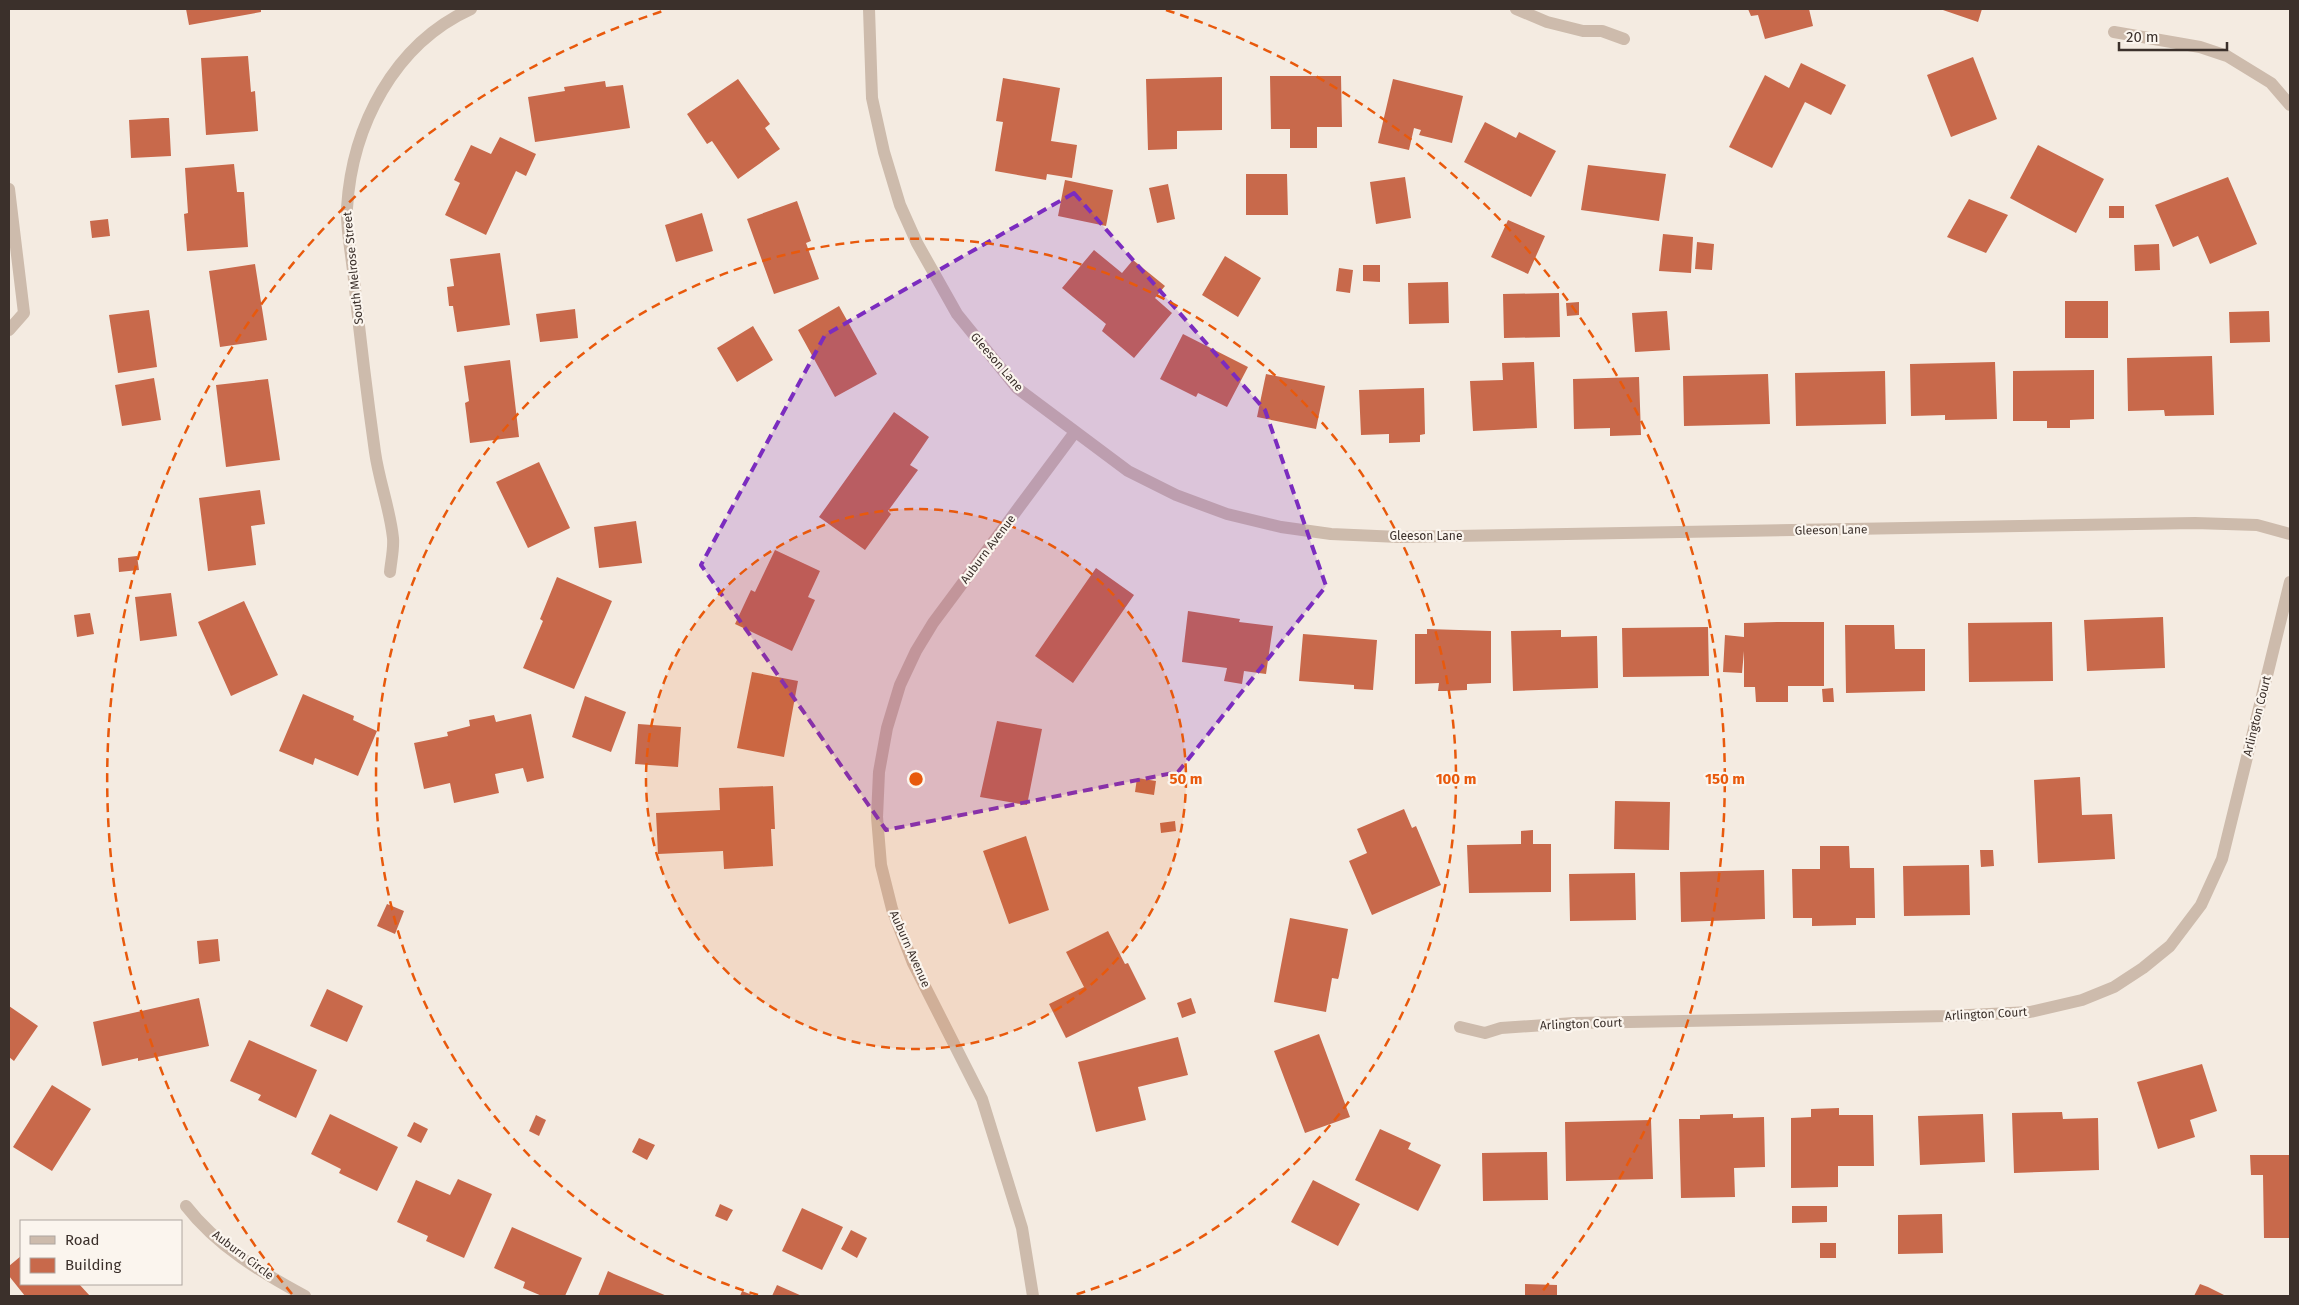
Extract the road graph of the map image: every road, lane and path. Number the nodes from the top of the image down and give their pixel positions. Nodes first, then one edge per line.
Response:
1 (471, 9) edge
2 (869, 9) edge
3 (1516, 9) edge
4 (2114, 32) dead end
5 (1624, 39) dead end
6 (2290, 105) edge
7 (9, 189) edge
8 (9, 330) edge
9 (1075, 432) junction
10 (2290, 534) edge
11 (390, 572) dead end
12 (2290, 582) edge
13 (1460, 1027) dead end
14 (186, 1206) dead end
15 (305, 1296) edge
16 (1033, 1296) edge

1 - 11 street, South Melrose Street
2 - 9 street, Gleeson Lane
3 - 5 street
4 - 6 street
7 - 8 street
9 - 10 street, Gleeson Lane
9 - 16 street, Auburn Avenue
12 - 13 street, Arlington Court
14 - 15 street, Auburn Circle

